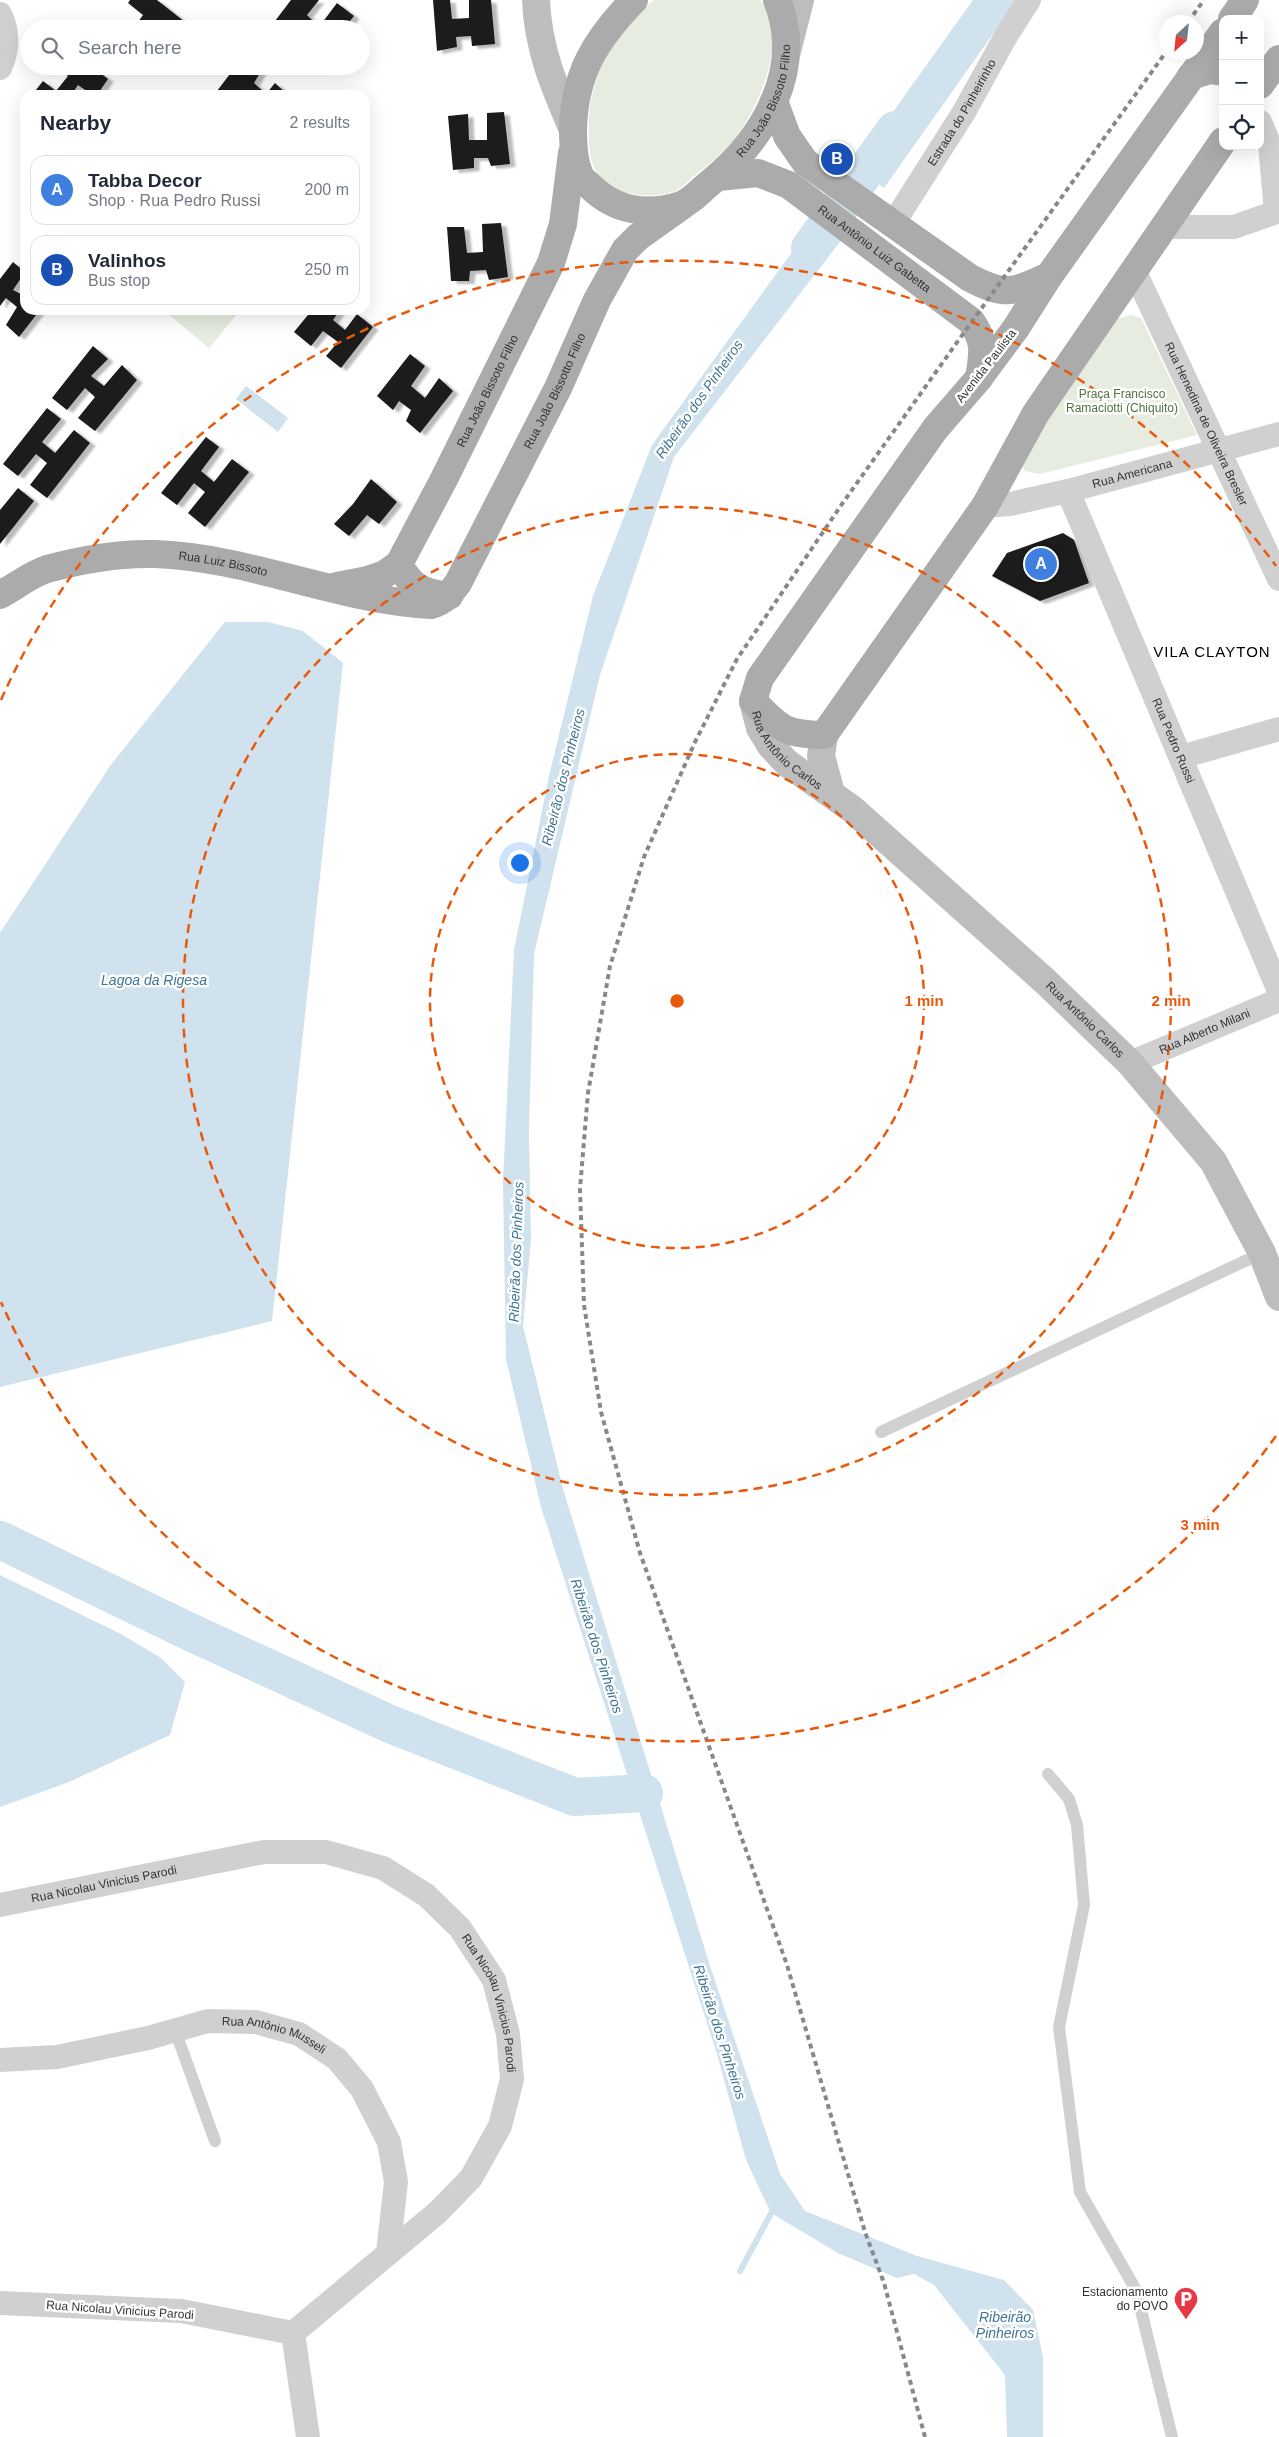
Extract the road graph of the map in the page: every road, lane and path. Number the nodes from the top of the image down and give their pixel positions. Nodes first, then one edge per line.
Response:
1 (536, 0) edge
2 (634, 0) edge
3 (777, 0) edge
4 (800, 0) edge
5 (1029, 0) edge
6 (1245, 0) edge
7 (0, 14) edge
8 (1235, 15) edge
9 (1219, 38) edge
10 (786, 55) junction
11 (1279, 58) edge
12 (0, 68) edge
13 (1219, 71) edge
14 (1191, 76) junction
15 (1264, 79) edge
16 (774, 101) junction
17 (1264, 131) edge
18 (573, 136) junction
19 (1219, 146) edge
20 (718, 177) junction
21 (683, 205) junction
22 (1278, 212) edge
23 (889, 222) junction
24 (1164, 227) junction
25 (1134, 270) junction
26 (1049, 276) junction
27 (979, 378) junction
28 (1279, 434) edge
29 (1219, 449) junction
30 (1068, 491) junction
31 (984, 506) junction
32 (399, 564) junction
33 (1279, 579) edge
34 (330, 587) junction
35 (0, 595) edge
36 (449, 596) junction
37 (753, 701) junction
38 (1279, 729) edge
39 (824, 735) junction
40 (1182, 757) junction
41 (830, 793) junction
42 (1279, 991) edge
43 (1279, 1000) edge
44 (1130, 1063) junction
45 (1262, 1252) junction
46 (1279, 1297) edge
47 (880, 1432) dead end
48 (1048, 1774) dead end
49 (0, 1905) edge
50 (175, 2030) junction
51 (0, 2060) edge
52 (215, 2141) dead end
53 (388, 2253) junction
54 (0, 2303) edge
55 (293, 2333) junction
56 (308, 2437) edge
57 (1172, 2437) edge

1 - 18 main road, Rua João Bissoto Filho
2 - 18 main road, Rua João Bissoto Filho
3 - 10 main road, Rua João Bissoto Filho
4 - 10 main road
5 - 23 street, Estrada do Pinheirinho
6 - 8 main road
7 - 12 street
9 - 14 main road, Avenida Paulista
10 - 16 main road, Rua João Bissoto Filho
11 - 15 main road
13 - 14 main road
14 - 26 main road, Avenida Paulista
16 - 20 main road, Rua João Bissoto Filho
16 - 23 main road
17 - 22 street
18 - 21 main road, Rua João Bissoto Filho
18 - 32 main road, Rua João Bissoto Filho
19 - 24 main road
20 - 21 main road, Rua João Bissoto Filho
20 - 27 main road, Rua Antônio Luiz Gabetta
21 - 36 main road, Rua João Bissotto Filho
22 - 24 street
23 - 26 main road
24 - 25 main road
25 - 29 street, Rua Henedina de Oliveira Bresler
25 - 31 main road
26 - 27 main road, Avenida Paulista
27 - 37 main road, Avenida Paulista
28 - 29 street, Rua Americana
29 - 30 street, Rua Americana
29 - 33 street, Rua Henedina de Oliveira Bresler
30 - 31 street, Rua Americana
30 - 40 street, Rua Pedro Russi
31 - 39 main road
32 - 34 main road
32 - 36 main road
34 - 35 main road, Rua Luiz Bissoto
34 - 36 main road, Rua Luiz Bissoto
37 - 39 main road
37 - 41 main road, Rua Antônio Carlos
38 - 40 street
39 - 41 main road, Rua Antônio Carlos
40 - 42 street, Rua Pedro Russi
41 - 44 main road, Rua Antônio Carlos
43 - 44 street, Rua Alberto Milani
44 - 45 main road, Rua Antônio Carlos
45 - 46 main road, Rua Antônio Carlos
45 - 47 lane
48 - 57 lane
49 - 53 street, Rua Nicolau Vinicius Parodi
50 - 51 street, Rua Antônio Musseli
50 - 52 lane
50 - 53 street, Rua Antônio Musseli
53 - 55 street, Rua Nicolau Vinicius Parodi
54 - 55 street, Rua Nicolau Vinicius Parodi
55 - 56 street

